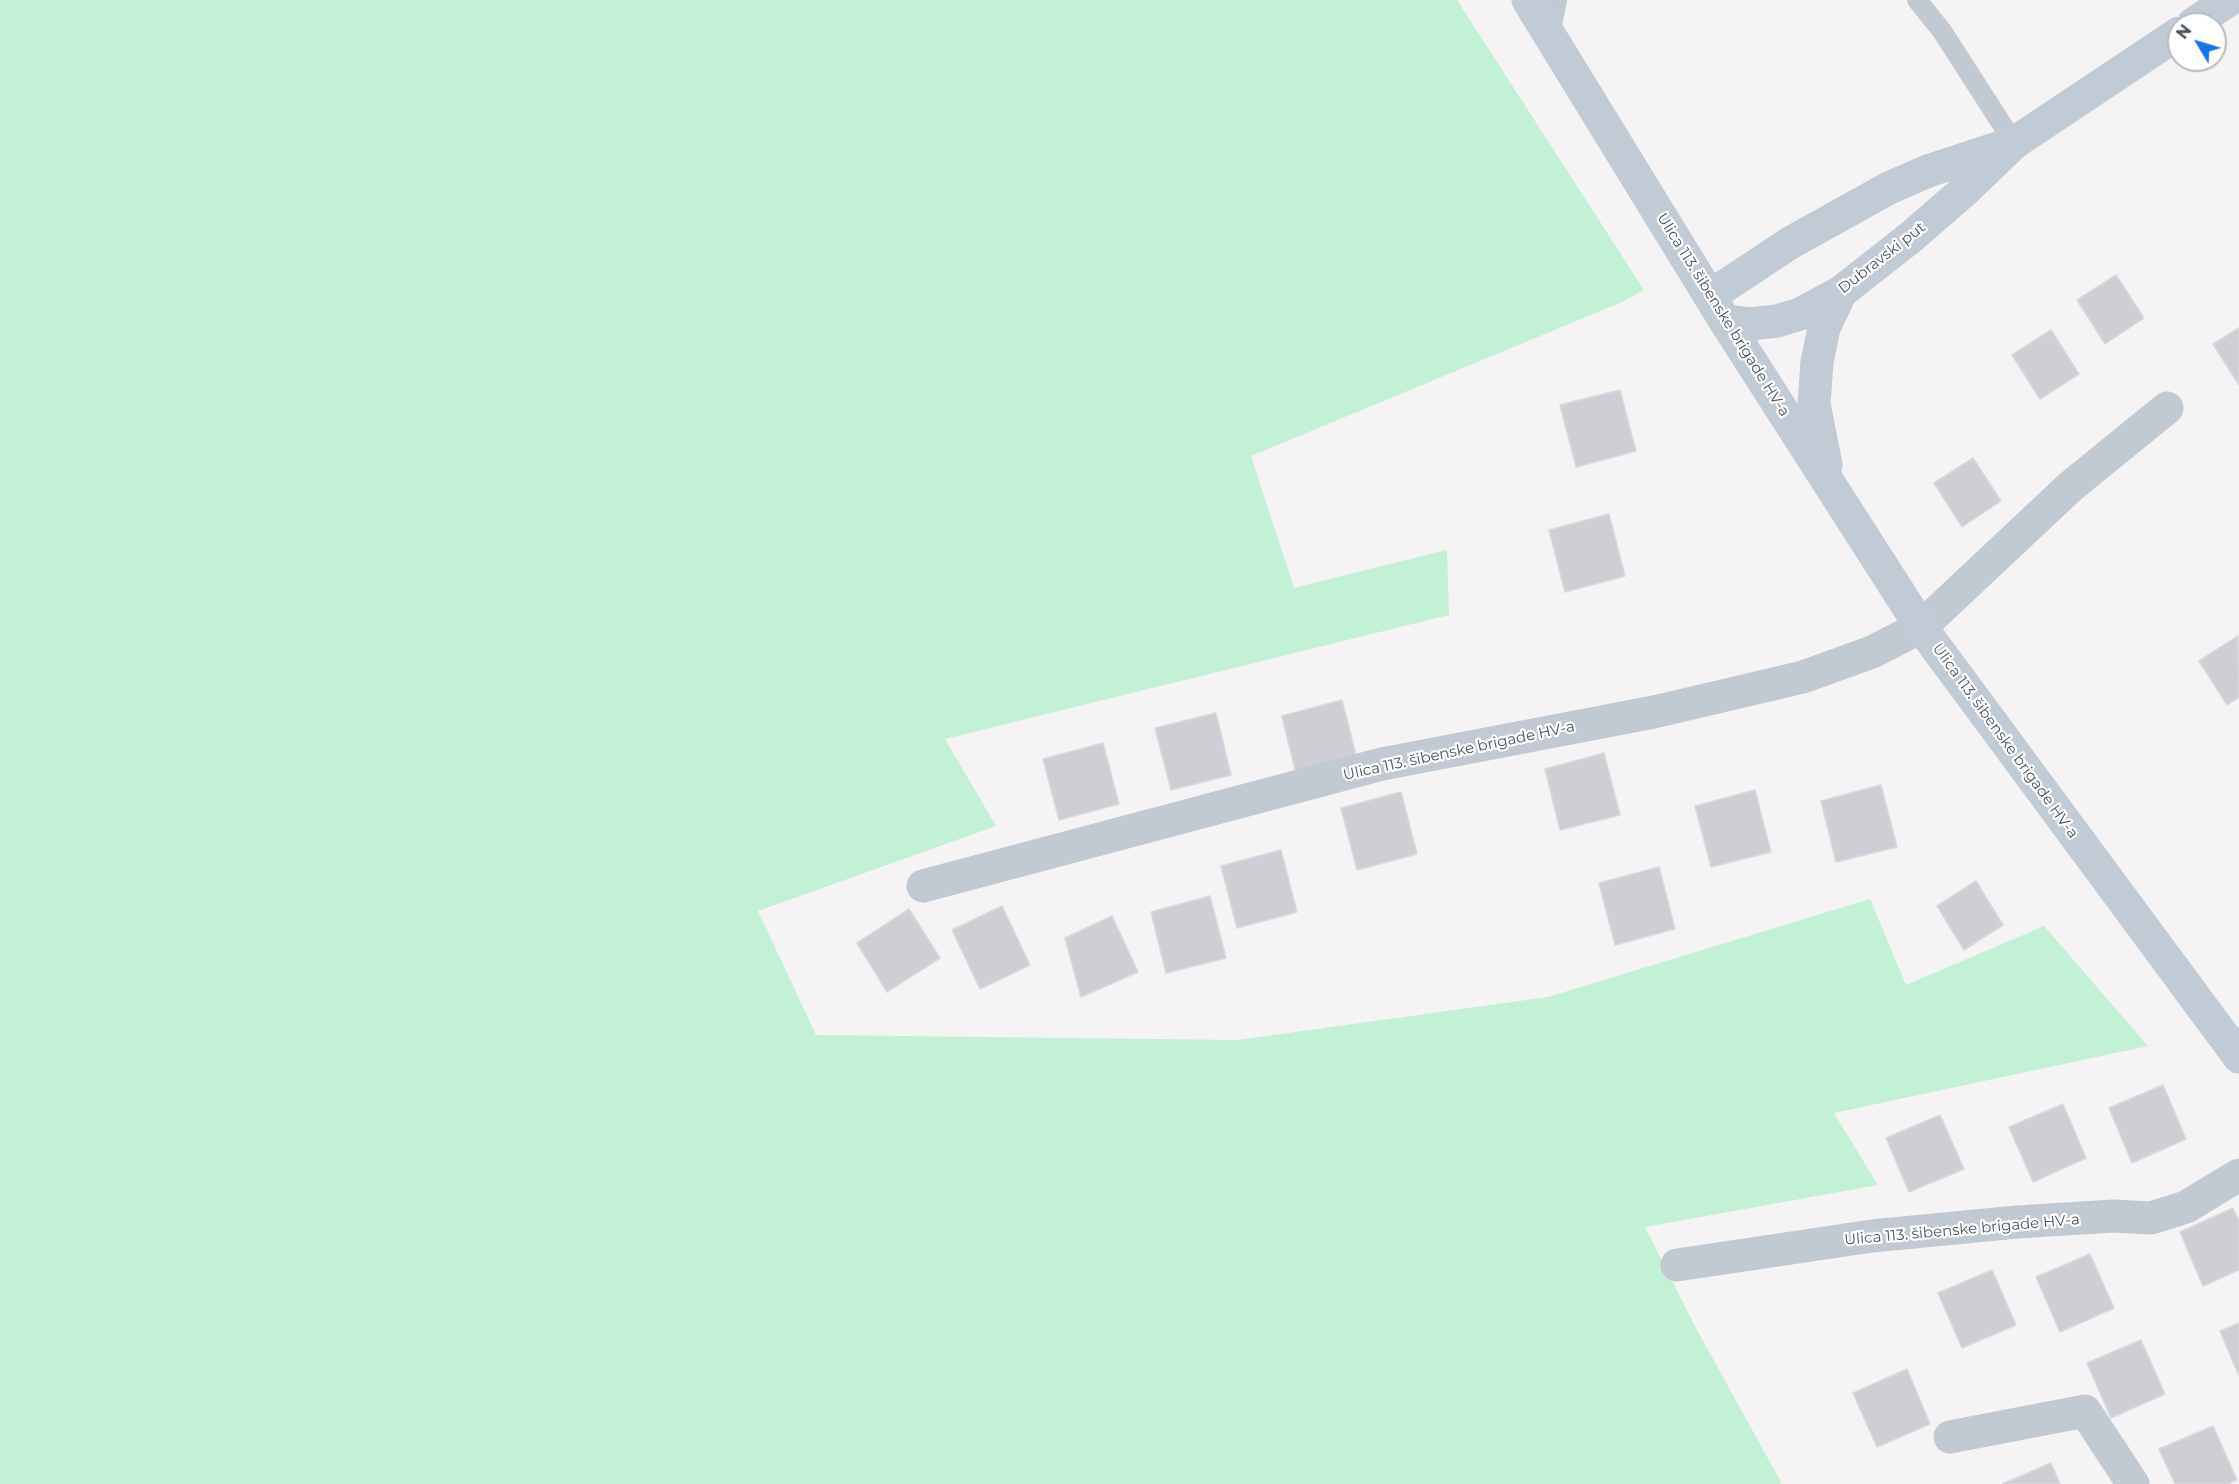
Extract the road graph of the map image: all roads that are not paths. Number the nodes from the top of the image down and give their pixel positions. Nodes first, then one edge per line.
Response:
1 (1528, 0) edge
2 (1557, 0) edge
3 (1917, 0) edge
4 (2229, 0) edge
5 (2211, 12) edge
6 (1550, 35) junction
7 (2167, 41) edge
8 (2014, 143) junction
9 (1841, 292) junction
10 (1718, 308) junction
11 (2167, 408) dead end
12 (1831, 487) junction
13 (1921, 627) junction
14 (923, 886) dead end
15 (2239, 1057) edge
16 (2239, 1175) edge
17 (1677, 1265) dead end
18 (1950, 1437) dead end
19 (2133, 1484) edge

1 - 6 main road, Ulica 113. šibenske brigade HV-a
2 - 6 lane
3 - 8 lane
4 - 5 main road
6 - 10 main road, Ulica 113. šibenske brigade HV-a
7 - 8 main road, Dubravski put
8 - 9 main road, Dubravski put
8 - 10 main road, Dubravski put
9 - 10 main road, Dubravski put
9 - 12 main road
10 - 12 main road, Ulica 113. šibenske brigade HV-a
11 - 13 street, Ulica 113. šibenske brigade HV-a
12 - 13 main road, Ulica 113. šibenske brigade HV-a
13 - 14 street, Ulica 113. šibenske brigade HV-a
13 - 15 main road, Ulica 113. šibenske brigade HV-a
16 - 17 street, Ulica 113. šibenske brigade HV-a
18 - 19 street

